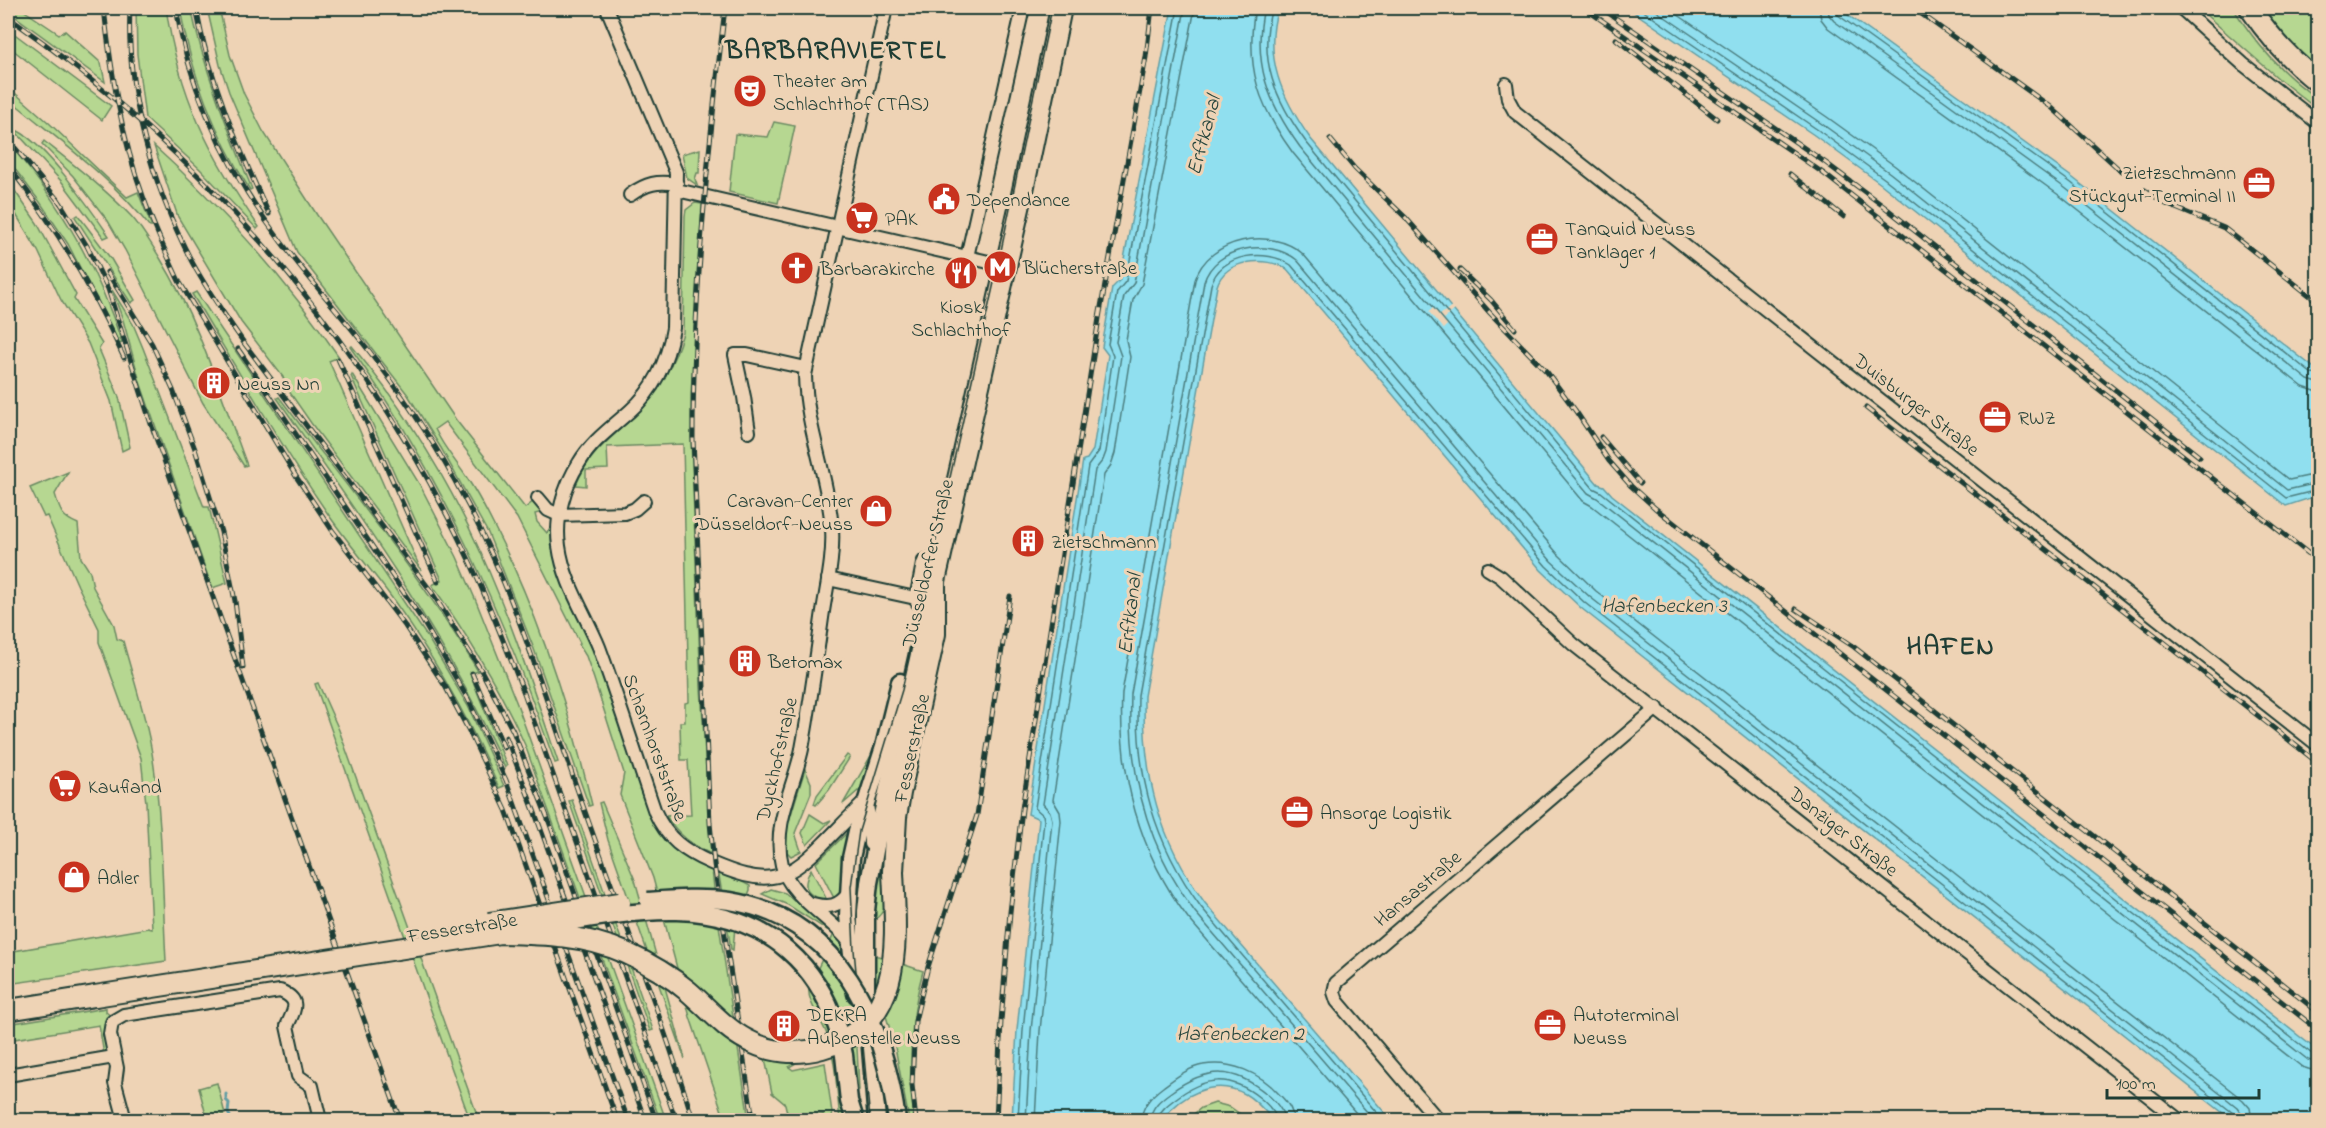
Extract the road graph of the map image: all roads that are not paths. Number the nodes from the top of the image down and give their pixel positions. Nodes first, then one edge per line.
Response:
1 (607, 8) edge
2 (886, 8) edge
3 (1023, 8) edge
4 (1049, 8) edge
5 (1061, 8) edge
6 (2181, 8) edge
7 (2250, 8) edge
8 (2319, 82) edge
9 (1506, 84) dead end
10 (2319, 123) edge
11 (677, 187) junction
12 (630, 195) dead end
13 (838, 227) junction
14 (967, 257) junction
15 (1000, 265) junction
16 (806, 368) junction
17 (749, 432) dead end
18 (538, 498) dead end
19 (644, 501) dead end
20 (559, 515) junction
21 (1488, 568) dead end
22 (828, 579) junction
23 (935, 581) junction
24 (920, 599) junction
25 (1657, 708) junction
26 (2319, 745) edge
27 (892, 768) junction
28 (866, 801) junction
29 (784, 870) junction
30 (869, 883) junction
31 (848, 894) junction
32 (620, 903) joint
33 (810, 903) junction
34 (500, 933) junction
35 (850, 943) junction
36 (94, 991) junction
37 (8, 998) edge
38 (8, 1010) edge
39 (114, 1057) junction
40 (8, 1075) edge
41 (125, 1120) edge
42 (320, 1120) edge
43 (855, 1120) edge
44 (867, 1120) edge
45 (878, 1120) edge
46 (897, 1120) edge
47 (1438, 1120) edge
48 (2179, 1120) edge

1 - 11 street, Scharnhorststraße
2 - 13 street, Dyckhofstraße
3 - 14 street
4 - 15 main road, Düsseldorfer Straße
5 - 15 main road, Düsseldorfer Straße
6 - 10 street
7 - 8 main road
9 - 26 street, Duisburger Straße
11 - 12 street
11 - 13 street
11 - 20 street, Scharnhorststraße
13 - 14 street
13 - 16 street, Dyckhofstraße
14 - 15 street
15 - 23 main road, Düsseldorfer Straße
15 - 24 main road, Düsseldorfer Straße
16 - 17 street
16 - 22 street, Dyckhofstraße
18 - 20 street
19 - 20 street
20 - 29 street, Scharnhorststraße
21 - 25 street, Danziger Straße
22 - 24 street
22 - 29 street, Dyckhofstraße
23 - 27 main road, Düsseldorfer Straße
23 - 34 main road, Fesserstraße, bridge
24 - 28 main road, Düsseldorfer Straße
25 - 47 street, Hansastraße
25 - 48 street, Danziger Straße
27 - 28 street
27 - 30 main road, Düsseldorfer Straße
28 - 29 street
28 - 30 street
28 - 31 main road, Düsseldorfer Straße
29 - 33 street
30 - 45 main road, Düsseldorfer Straße
31 - 33 street
31 - 35 main road, Düsseldorfer Straße
32 - 36 main road, Fesserstraße, bridge
32 - 46 main road, Fesserstraße, bridge
33 - 35 street
34 - 36 main road, Fesserstraße, bridge
34 - 43 main road, Fesserstraße, bridge
35 - 44 main road, Düsseldorfer Straße
36 - 37 main road, Fesserstraße
36 - 38 main road, Fesserstraße
39 - 40 street
39 - 41 street
39 - 42 street

